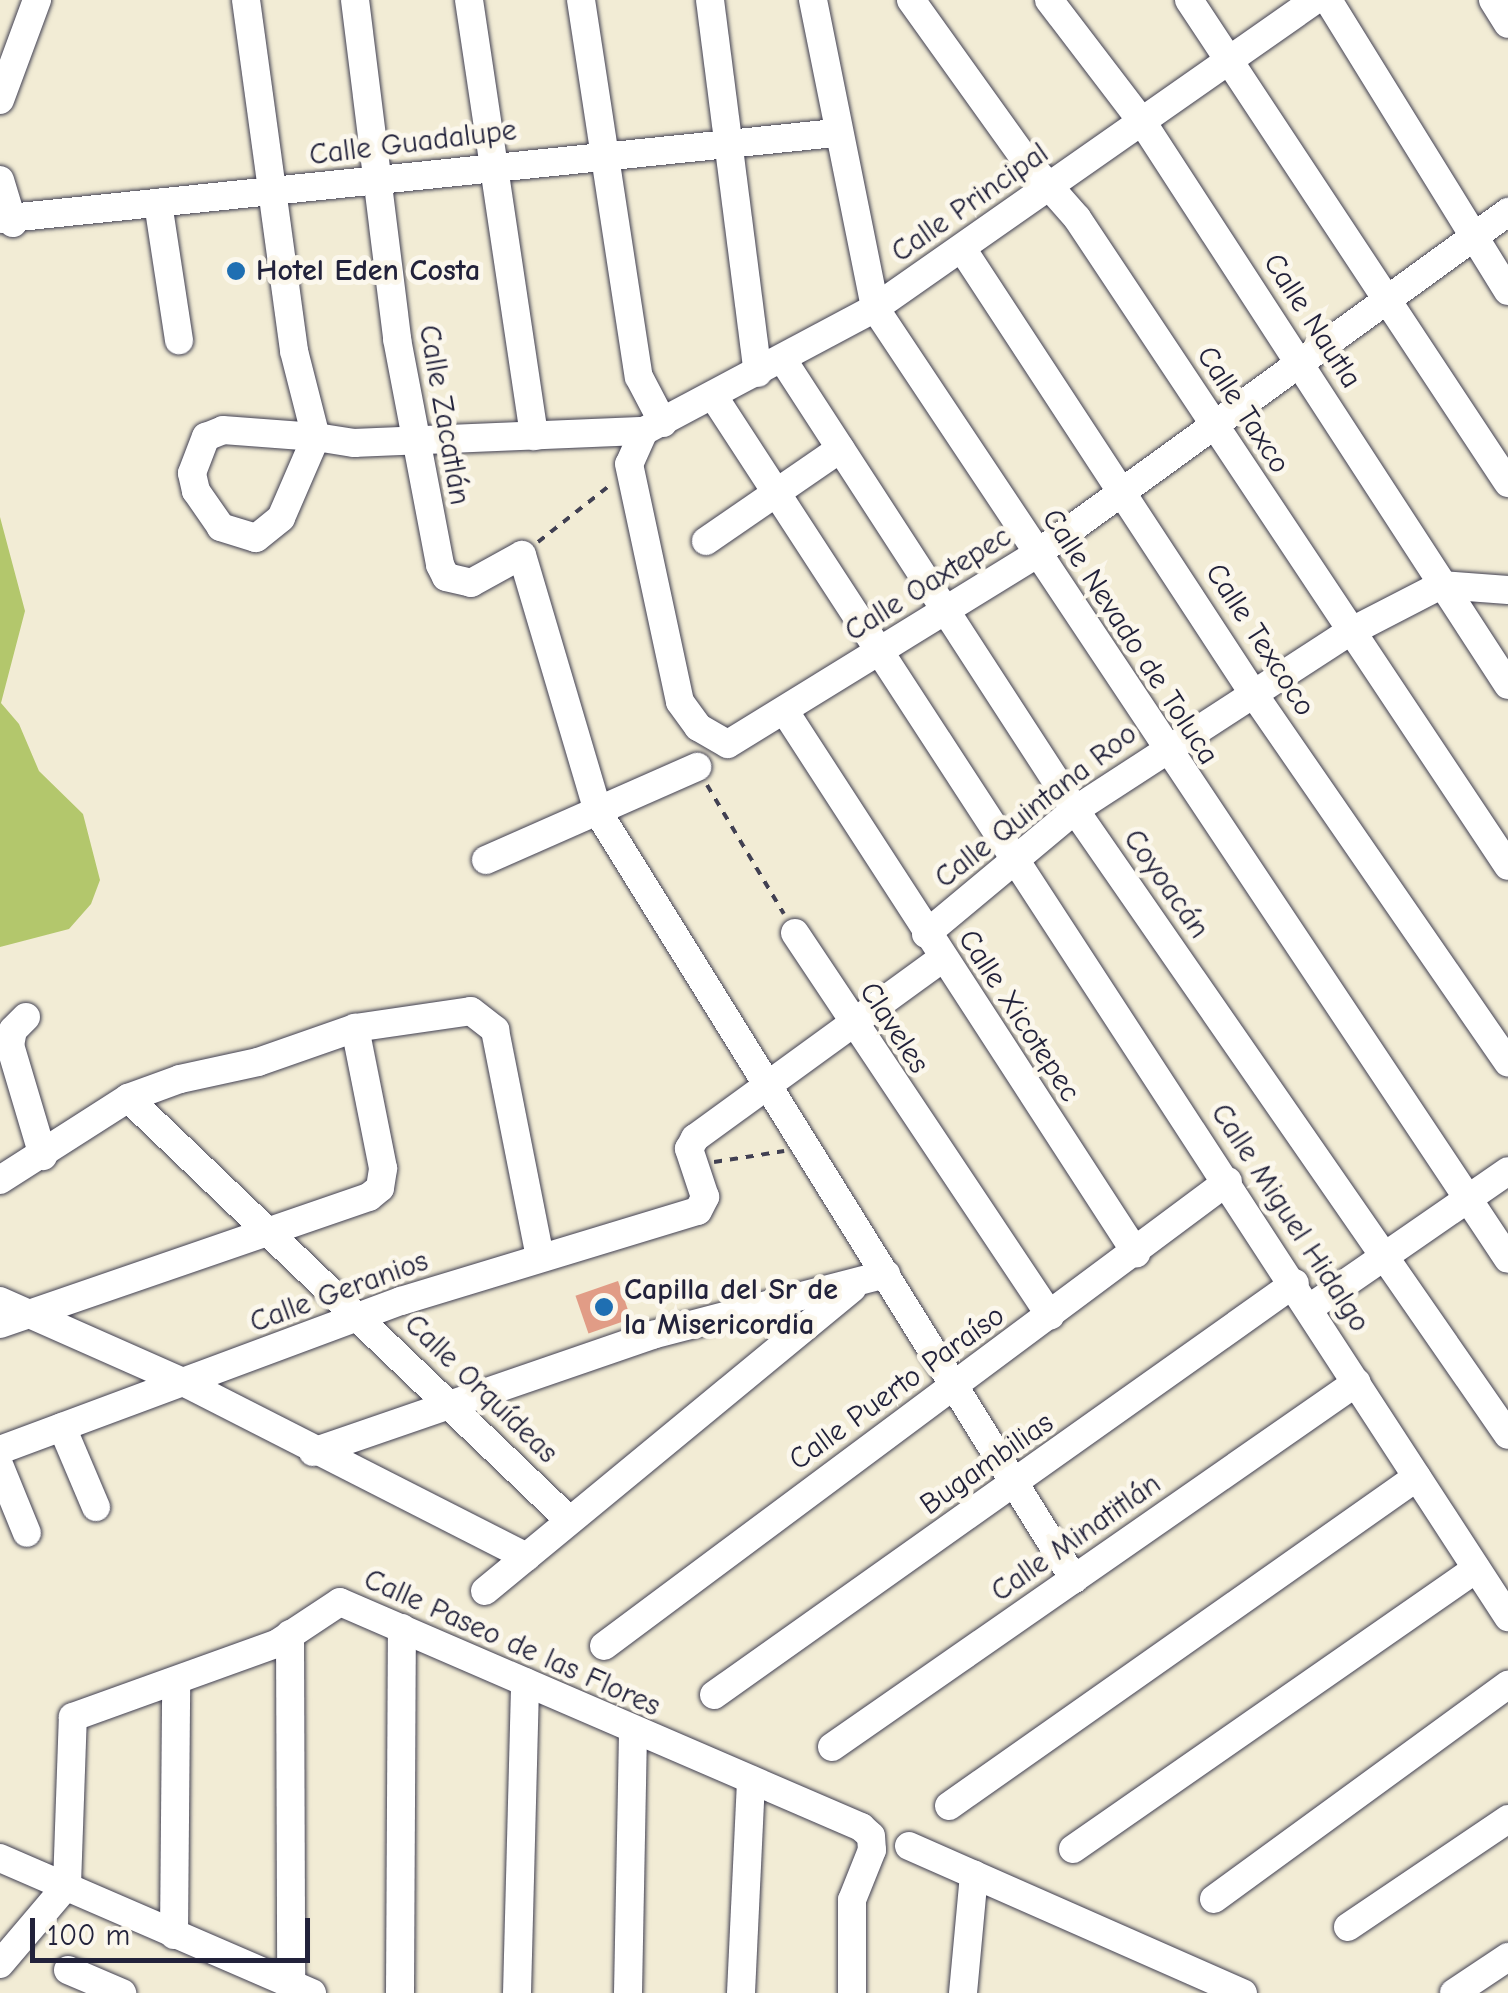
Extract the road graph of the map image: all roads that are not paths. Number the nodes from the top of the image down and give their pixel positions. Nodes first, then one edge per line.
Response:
1 (37, 0) edge
2 (246, 0) edge
3 (356, 0) edge
4 (469, 0) edge
5 (581, 0) edge
6 (710, 0) edge
7 (813, 0) edge
8 (910, 0) edge
9 (1050, 0) edge
10 (1189, 0) edge
11 (1315, 0) edge
12 (1328, 0) edge
13 (1493, 0) edge
14 (1508, 24) edge
15 (1233, 61) junction
16 (0, 100) edge
17 (1143, 123) junction
18 (835, 133) junction
19 (730, 140) junction
20 (600, 152) junction
21 (496, 167) junction
22 (0, 180) edge
23 (378, 183) junction
24 (1051, 188) junction
25 (272, 191) junction
26 (158, 203) junction
27 (1508, 212) edge
28 (7, 221) edge
29 (1474, 237) junction
30 (963, 250) junction
31 (1508, 291) edge
32 (1391, 298) junction
33 (875, 308) junction
34 (178, 340) dead end
35 (784, 360) junction
36 (1302, 365) junction
37 (758, 373) junction
38 (714, 397) junction
39 (1214, 424) junction
40 (654, 427) junction
41 (534, 436) junction
42 (316, 437) junction
43 (416, 441) junction
44 (840, 449) junction
45 (1508, 483) edge
46 (1124, 488) junction
47 (776, 493) junction
48 (706, 541) dead end
49 (1038, 553) junction
50 (1441, 586) junction
51 (1508, 590) edge
52 (945, 613) junction
53 (1348, 633) junction
54 (880, 653) junction
55 (1508, 685) edge
56 (1254, 693) junction
57 (786, 713) junction
58 (1163, 749) junction
59 (697, 767) road end
60 (1075, 810) junction
61 (598, 812) junction
62 (1013, 857) junction
63 (486, 860) dead end
64 (1508, 866) edge
65 (795, 932) road end
66 (926, 934) junction
67 (943, 958) junction
68 (26, 1016) dead end
69 (852, 1026) junction
70 (355, 1028) junction
71 (1508, 1062) edge
72 (766, 1090) junction
73 (128, 1098) junction
74 (43, 1156) junction
75 (1508, 1171) edge
76 (0, 1180) edge
77 (1228, 1181) junction
78 (1466, 1200) junction
79 (270, 1230) junction
80 (1136, 1253) junction
81 (540, 1256) junction
82 (1383, 1257) junction
83 (1508, 1260) edge
84 (874, 1277) junction
85 (1303, 1295) junction
86 (8, 1313) edge
87 (1050, 1316) junction
88 (361, 1317) junction
89 (1357, 1382) junction
90 (186, 1384) junction
91 (958, 1384) junction
92 (447, 1402) junction
93 (62, 1427) junction
94 (1508, 1435) edge
95 (0, 1450) edge
96 (313, 1452) junction
97 (0, 1467) edge
98 (1417, 1476) junction
99 (1018, 1484) junction
100 (96, 1508) dead end
101 (569, 1520) junction
102 (27, 1533) dead end
103 (527, 1557) junction
104 (1476, 1569) junction
105 (1074, 1579) junction
106 (486, 1591) dead end
107 (1508, 1617) edge
108 (402, 1628) junction
109 (290, 1634) junction
110 (604, 1646) dead end
111 (525, 1682) junction
112 (176, 1683) junction
113 (1508, 1685) edge
114 (714, 1696) dead end
115 (633, 1732) junction
116 (832, 1747) dead end
117 (751, 1780) junction
118 (949, 1806) dead end
119 (1508, 1820) edge
120 (909, 1846) dead end
121 (1073, 1849) dead end
122 (0, 1858) edge
123 (974, 1876) junction
124 (66, 1884) junction
125 (1214, 1899) dead end
126 (1348, 1927) dead end
127 (174, 1934) junction
128 (1508, 1957) edge
129 (0, 1964) edge
130 (68, 1970) dead end
131 (299, 1990) edge
132 (966, 1992) edge
133 (122, 1993) edge
134 (400, 1993) edge
135 (517, 1993) edge
136 (628, 1993) edge
137 (740, 1993) edge
138 (852, 1993) edge
139 (1243, 1993) edge
140 (1454, 1993) edge

1 - 16 street
2 - 25 street
3 - 23 street, Calle Zacatlán
4 - 21 street
5 - 20 street
6 - 19 street
7 - 18 street, Calle Nevado de Toluca
8 - 24 street, Calle Taxco
9 - 17 street, Calle Nautla
10 - 15 street
11 - 15 street, Calle Principal
12 - 29 street
13 - 14 street
15 - 17 street, Calle Principal
15 - 32 street
17 - 24 street, Calle Principal
17 - 36 street, Calle Nautla
18 - 19 street, Calle Guadalupe
18 - 33 street, Calle Nevado de Toluca
19 - 20 street, Calle Guadalupe
19 - 37 street
20 - 21 street, Calle Guadalupe
20 - 40 street
21 - 23 street, Calle Guadalupe
21 - 41 street
22 - 28 street
23 - 25 street, Calle Guadalupe
23 - 43 street, Calle Zacatlán
24 - 30 street, Calle Principal
24 - 39 street, Calle Taxco
25 - 26 street, Calle Guadalupe
25 - 42 street
26 - 28 street, Calle Guadalupe
26 - 34 street
27 - 29 street, Calle Oaxtepec
29 - 31 street
29 - 32 street, Calle Oaxtepec
30 - 33 street, Calle Principal
30 - 46 street, Calle Texcoco
32 - 36 street, Calle Oaxtepec
32 - 45 street
33 - 35 street, Calle Principal
33 - 49 street, Calle Nevado de Toluca
35 - 37 street, Calle Principal
35 - 44 street, Coyoacán
36 - 39 street, Calle Oaxtepec
36 - 50 street, Calle Nautla
37 - 38 street, Calle Principal
38 - 40 street, Calle Principal
38 - 47 street
39 - 46 street, Calle Oaxtepec
39 - 53 street, Calle Taxco
40 - 41 street, Calle Principal
40 - 57 street, Calle Oaxtepec
41 - 43 street, Calle Principal
42 - 42 street, Calle Principal
42 - 43 street, Calle Principal
43 - 61 street, Calle Zacatlán
44 - 47 street
44 - 52 street, Coyoacán
46 - 49 street, Calle Oaxtepec
46 - 56 street, Calle Texcoco
47 - 48 street
47 - 54 street
49 - 52 street, Calle Oaxtepec
49 - 58 street, Calle Nevado de Toluca
50 - 51 street
50 - 53 street, Calle Quintana Roo
50 - 55 street, Calle Nautla
52 - 54 street, Calle Oaxtepec
52 - 60 street, Coyoacán
53 - 56 street, Calle Quintana Roo
53 - 64 street, Calle Taxco
54 - 57 street, Calle Oaxtepec
54 - 62 street, Calle Miguel Hidalgo
56 - 58 street, Calle Quintana Roo
56 - 71 street, Calle Texcoco
57 - 66 street, Calle Xicotepec
58 - 60 street, Calle Quintana Roo
58 - 78 street, Calle Nevado de Toluca
59 - 61 street
60 - 62 street, Calle Quintana Roo
60 - 82 street, Coyoacán
61 - 63 street
61 - 72 street
62 - 66 street, Calle Quintana Roo
62 - 77 street, Calle Miguel Hidalgo
65 - 69 street, Claveles
66 - 67 street, Calle Xicotepec
67 - 69 street
67 - 80 street, Calle Xicotepec
68 - 74 street
69 - 72 street
69 - 87 street, Claveles
70 - 73 street
70 - 79 street
70 - 81 street
72 - 81 street, Calle Geranios
72 - 84 street
73 - 74 street
73 - 79 street, Calle Orquídeas
74 - 76 street
75 - 78 street, Bugambilias
77 - 80 street, Calle Puerto Paraíso
77 - 85 street, Calle Miguel Hidalgo
78 - 82 street, Bugambilias
78 - 83 street, Calle Nevado de Toluca
79 - 86 street
79 - 88 street, Calle Orquídeas
80 - 87 street, Calle Puerto Paraíso
81 - 88 street, Calle Geranios
82 - 85 street, Bugambilias
82 - 94 street, Coyoacán
84 - 91 street
84 - 92 street
84 - 101 street
85 - 89 street, Calle Miguel Hidalgo
85 - 99 street, Bugambilias
86 - 90 street
87 - 91 street, Calle Puerto Paraíso
88 - 90 street, Calle Geranios
88 - 92 street, Calle Orquídeas
89 - 98 street, Calle Miguel Hidalgo
89 - 105 street, Calle Minatitlán
90 - 93 street, Calle Geranios
90 - 96 street
91 - 99 street
91 - 110 street, Calle Puerto Paraíso
92 - 96 street
92 - 101 street, Calle Orquídeas
93 - 95 street, Calle Geranios
93 - 100 street
96 - 103 street
97 - 102 street
98 - 104 street, Calle Miguel Hidalgo
98 - 118 street
99 - 105 street
99 - 114 street, Bugambilias
101 - 103 street
103 - 106 street
104 - 107 street, Calle Miguel Hidalgo
104 - 121 street
105 - 116 street, Calle Minatitlán
108 - 109 street, Calle Paseo de las Flores
108 - 111 street, Calle Paseo de las Flores
108 - 134 street
109 - 112 street, Calle Paseo de las Flores
109 - 131 street
111 - 115 street, Calle Paseo de las Flores
111 - 135 street
112 - 124 street, Calle Paseo de las Flores
112 - 127 street
113 - 125 street
115 - 117 street, Calle Paseo de las Flores
115 - 136 street
117 - 137 street
117 - 138 street, Calle Paseo de las Flores
119 - 126 street
120 - 123 street
122 - 124 street
123 - 132 street
123 - 139 street
124 - 127 street
124 - 129 street
127 - 131 street
128 - 140 street
130 - 133 street

